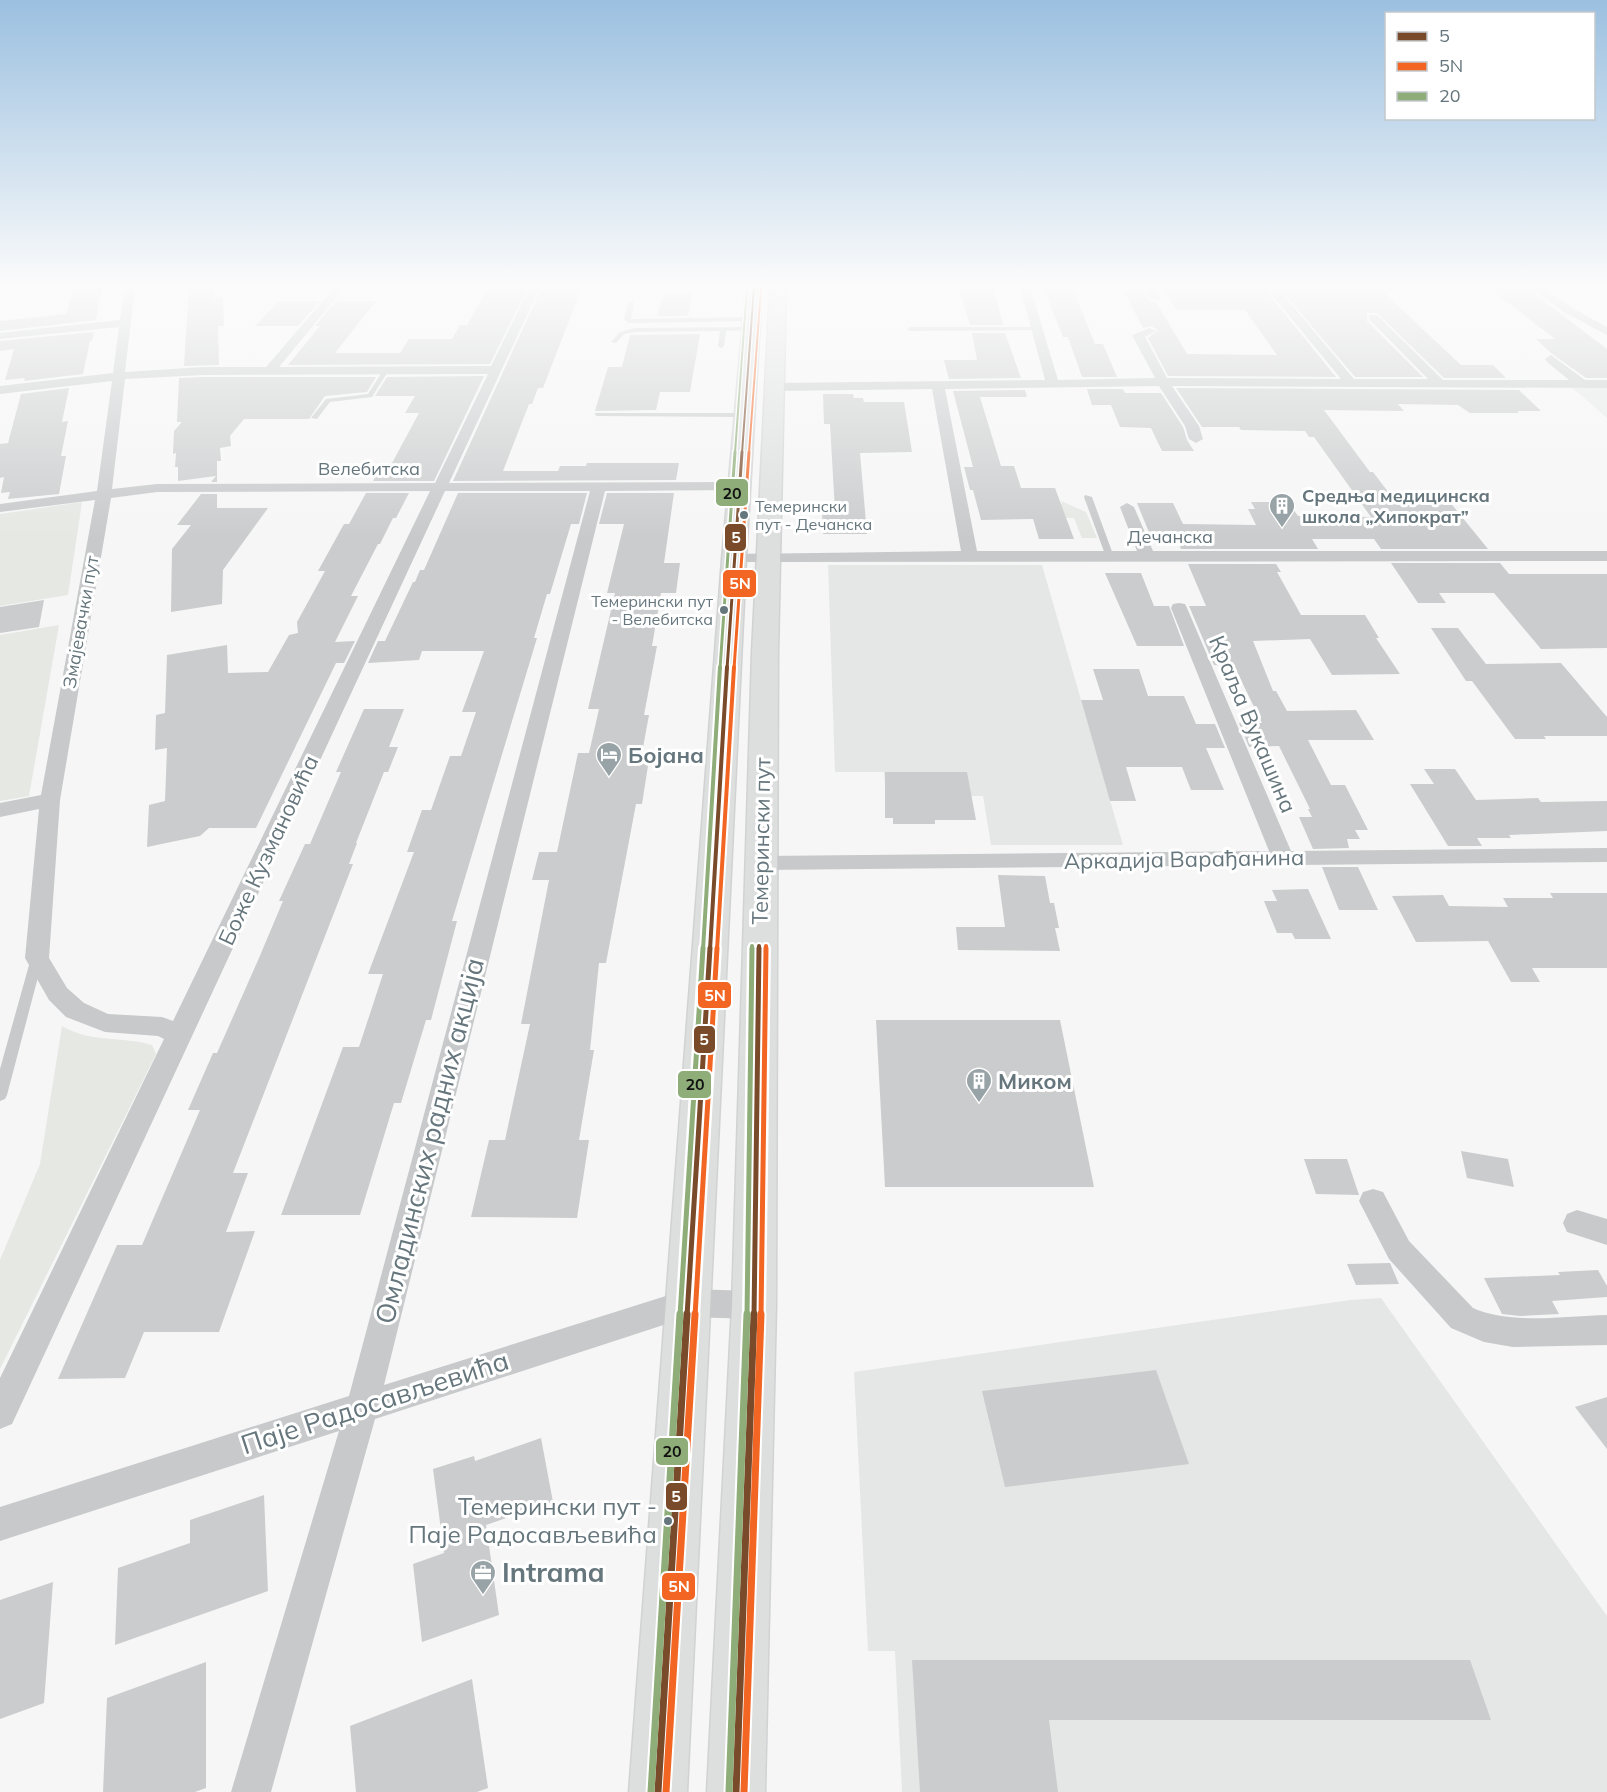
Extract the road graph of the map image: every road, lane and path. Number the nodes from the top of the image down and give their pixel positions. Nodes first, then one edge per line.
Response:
1 (386, 370) edge
2 (494, 370) edge
3 (120, 371) edge
4 (254, 371) edge
5 (748, 371) edge
6 (776, 371) edge
7 (1049, 371) edge
8 (1157, 371) edge
9 (1341, 371) edge
10 (1427, 371) edge
11 (1565, 371) edge
12 (119, 376) junction
13 (1163, 382) junction
14 (1351, 383) junction
15 (1440, 384) junction
16 (1582, 384) junction
17 (1607, 384) edge
18 (938, 385) junction
19 (1053, 385) junction
20 (776, 387) junction
21 (0, 390) edge
22 (597, 414) dead end
23 (745, 415) junction
24 (315, 418) dead end
25 (1196, 439) dead end
26 (740, 486) junction
27 (598, 488) junction
28 (437, 489) junction
29 (104, 494) junction
30 (1088, 497) dead end
31 (1127, 507) dead end
32 (0, 508) edge
33 (970, 556) junction
34 (1147, 556) junction
35 (1607, 556) edge
36 (1110, 557) junction
37 (751, 559) junction
38 (1179, 608) dead end
39 (50, 800) junction
40 (0, 810) edge
41 (1607, 855) edge
42 (1283, 858) junction
43 (761, 863) junction
44 (37, 958) junction
45 (180, 1036) junction
46 (0, 1095) edge
47 (1373, 1201) dead end
48 (1577, 1223) dead end
49 (1607, 1232) edge
50 (688, 1304) junction
51 (754, 1305) junction
52 (1607, 1330) edge
53 (362, 1407) junction
54 (0, 1413) edge
55 (0, 1524) edge
56 (251, 1792) edge
57 (657, 1792) edge
58 (736, 1792) edge

1 - 24 lane
2 - 28 street, Боже Кузмановића
3 - 12 street, Змајевачки пут
4 - 12 street
5 - 23 main road, Темерински пут
6 - 20 main road, Темерински пут
7 - 19 street
8 - 13 street
9 - 14 street
10 - 15 street
11 - 16 street
12 - 21 street
12 - 29 street, Змајевачки пут
13 - 14 street
13 - 19 street
13 - 25 street
14 - 15 street
15 - 16 street
16 - 17 street
18 - 19 street
18 - 20 street
18 - 33 street
20 - 37 main road, Темерински пут
22 - 23 lane
23 - 26 main road, Темерински пут
26 - 27 street, Велебитска
26 - 37 main road, Темерински пут
27 - 28 street, Велебитска
27 - 53 street, Омладинских радних акција
28 - 29 street, Велебитска
28 - 45 street, Боже Кузмановића
29 - 32 street, Велебитска
29 - 39 street, Змајевачки пут
30 - 36 lane
31 - 34 street
33 - 36 street, Дечанска
33 - 37 street, Дечанска
34 - 35 street, Дечанска
34 - 36 street, Дечанска
37 - 43 main road, Темерински пут
37 - 50 main road, Темерински пут
38 - 42 street, Краља Вукашина
39 - 40 street
39 - 44 street, Змајевачки пут
41 - 42 street, Аркадија Варађанина
42 - 43 street, Аркадија Варађанина
43 - 51 main road, Темерински пут
44 - 45 street
44 - 46 lane, Змајевачки пут
45 - 54 street, Боже Кузмановића
47 - 52 street
48 - 49 street
50 - 51 street, Паје Радосављевића
50 - 53 street, Паје Радосављевића
50 - 57 main road, Темерински пут
51 - 58 main road, Темерински пут
53 - 55 street, Паје Радосављевића
53 - 56 street, Омладинских радних акција

